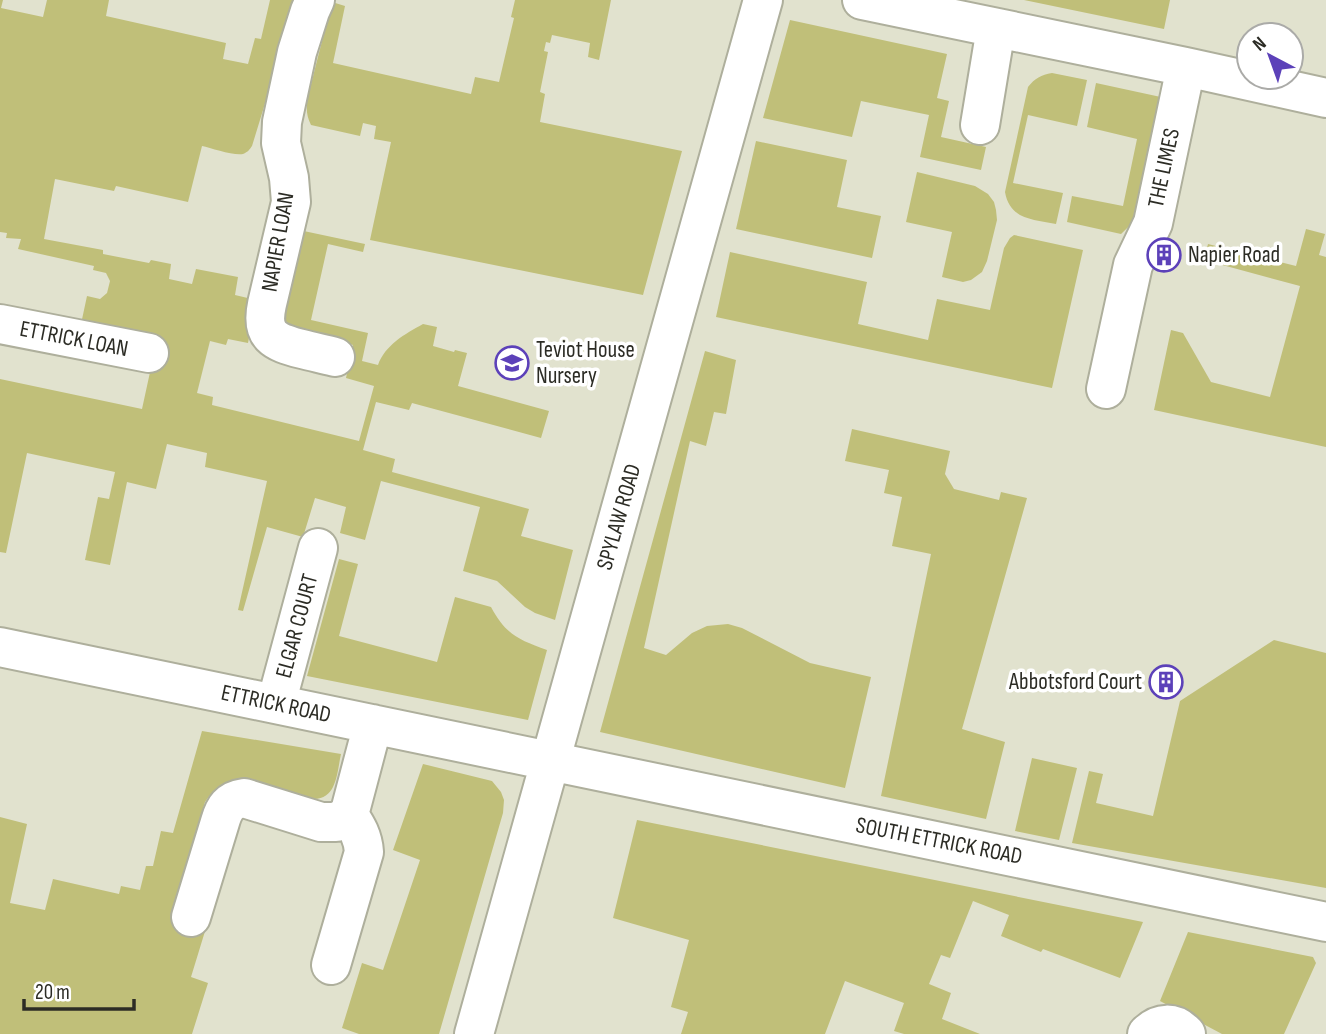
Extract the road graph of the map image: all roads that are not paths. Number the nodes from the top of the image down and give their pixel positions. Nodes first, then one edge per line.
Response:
1 (315, 0) edge
2 (764, 0) edge
3 (862, 0) edge
4 (986, 17) edge
5 (1185, 66) junction
6 (1326, 97) edge
7 (979, 125) dead end
8 (0, 324) edge
9 (149, 353) dead end
10 (335, 357) dead end
11 (1106, 388) dead end
12 (318, 548) dead end
13 (0, 647) edge
14 (276, 704) junction
15 (373, 724) junction
16 (551, 762) junction
17 (349, 814) junction
18 (191, 917) dead end
19 (1326, 922) edge
20 (331, 965) dead end
21 (474, 1034) edge
22 (1147, 1034) edge
23 (1186, 1034) edge

1 - 10 street, NAPIER LOAN
2 - 16 street, SPYLAW ROAD
3 - 4 street
4 - 5 street
4 - 7 street
5 - 6 street
5 - 11 street, THE LIMES
8 - 9 street, ETTRICK LOAN
12 - 14 street, ELGAR COURT
13 - 14 street, ETTRICK ROAD
14 - 15 street, ETTRICK ROAD
15 - 16 street, ETTRICK ROAD
15 - 17 street
16 - 19 street, SOUTH ETTRICK ROAD
16 - 21 street, SPYLAW ROAD
17 - 18 street
17 - 20 street
22 - 23 street

